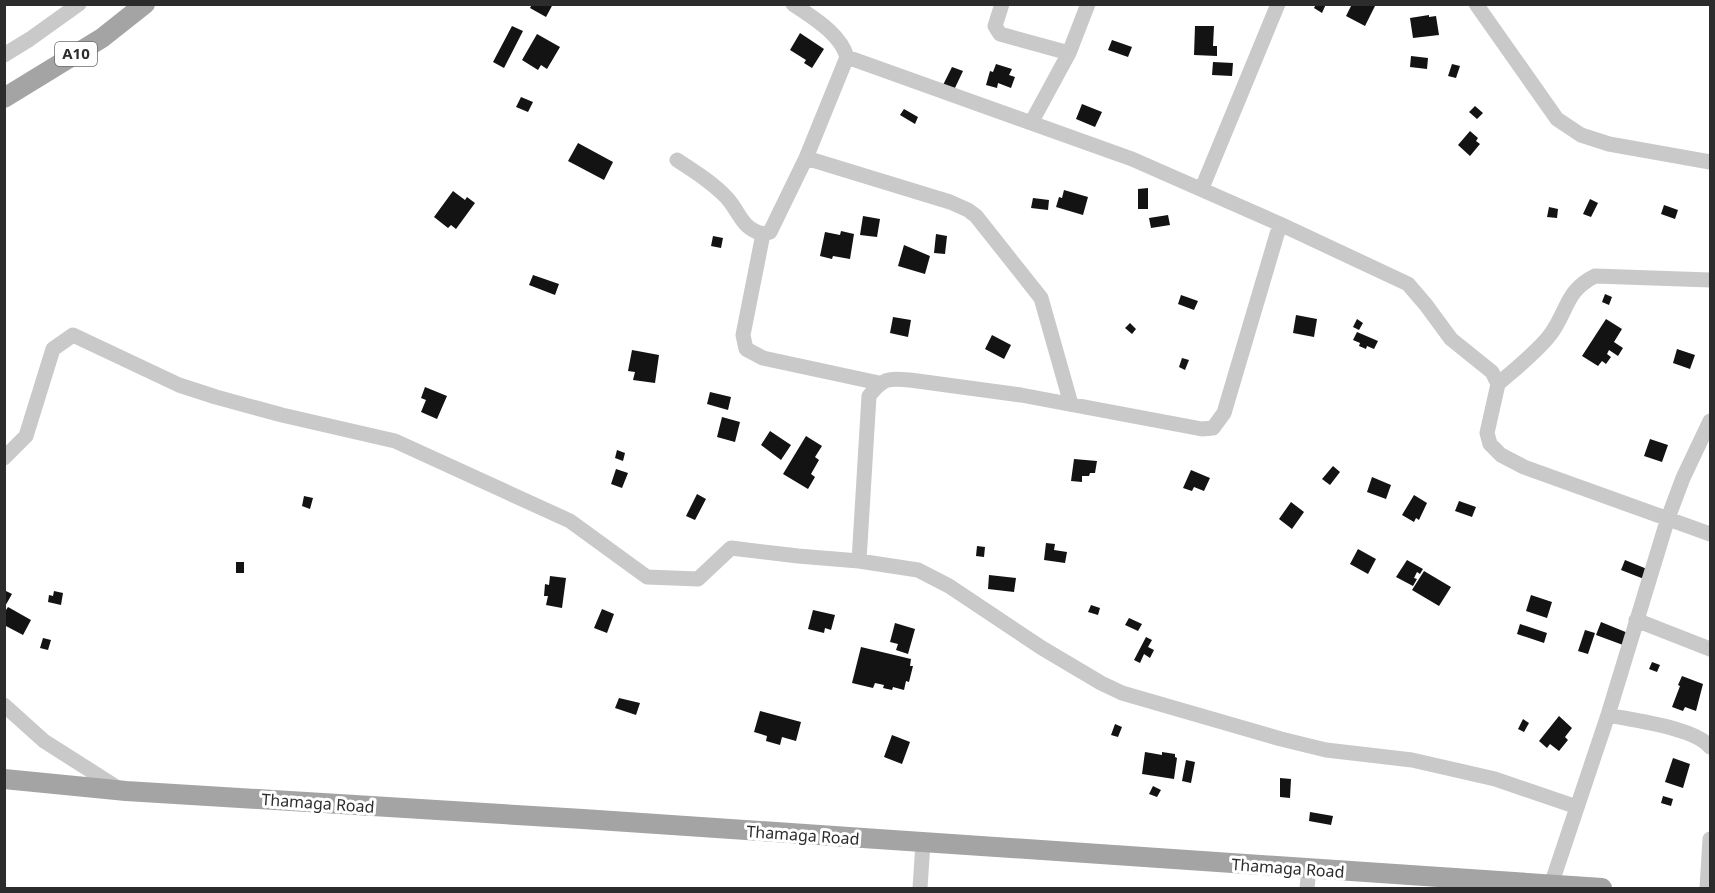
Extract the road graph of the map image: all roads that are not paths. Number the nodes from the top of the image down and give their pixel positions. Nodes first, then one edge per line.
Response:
1 (79, 4) edge
2 (145, 4) edge
3 (793, 4) edge
4 (1002, 4) edge
5 (1088, 4) edge
6 (1278, 4) edge
7 (1476, 4) edge
8 (1069, 53) junction
9 (4, 55) edge
10 (847, 57) junction
11 (4, 98) edge
12 (1031, 123) junction
13 (806, 158) junction
14 (677, 160) dead end
15 (1710, 162) edge
16 (1202, 188) junction
17 (1280, 224) junction
18 (763, 234) junction
19 (1710, 280) edge
20 (879, 383) junction
21 (1498, 384) junction
22 (1071, 404) junction
23 (1710, 421) edge
24 (4, 458) edge
25 (1668, 518) junction
26 (1710, 534) edge
27 (859, 561) junction
28 (1636, 620) junction
29 (1710, 649) edge
30 (4, 705) edge
31 (1608, 715) junction
32 (1710, 747) edge
33 (4, 779) edge
34 (121, 790) junction
35 (1577, 807) junction
36 (1710, 839) edge
37 (923, 843) junction
38 (1308, 879) edge
39 (1551, 885) junction
40 (1528, 886) edge
41 (920, 888) edge
42 (1602, 888) edge
43 (1707, 888) edge

1 - 9 street
2 - 11 main road, A10
3 - 10 street
4 - 8 street
5 - 8 street
6 - 16 street
7 - 15 street
8 - 12 street
10 - 12 street
10 - 13 street
12 - 16 street
13 - 18 street
13 - 22 street
14 - 18 street
16 - 17 street
17 - 21 street
17 - 22 street
18 - 20 street
19 - 21 street
20 - 22 street
20 - 27 street
21 - 25 street
23 - 25 street
24 - 27 street
25 - 26 street
25 - 28 street
27 - 35 street
28 - 29 street
28 - 31 street
30 - 34 street
31 - 32 street
31 - 35 street
33 - 34 main road, Thamaga Road
34 - 37 main road, Thamaga Road
35 - 39 street
36 - 43 street
37 - 38 main road, Thamaga Road
37 - 41 street
38 - 40 main road, Thamaga Road
39 - 40 main road, Thamaga Road
39 - 42 main road, Thamaga Road

